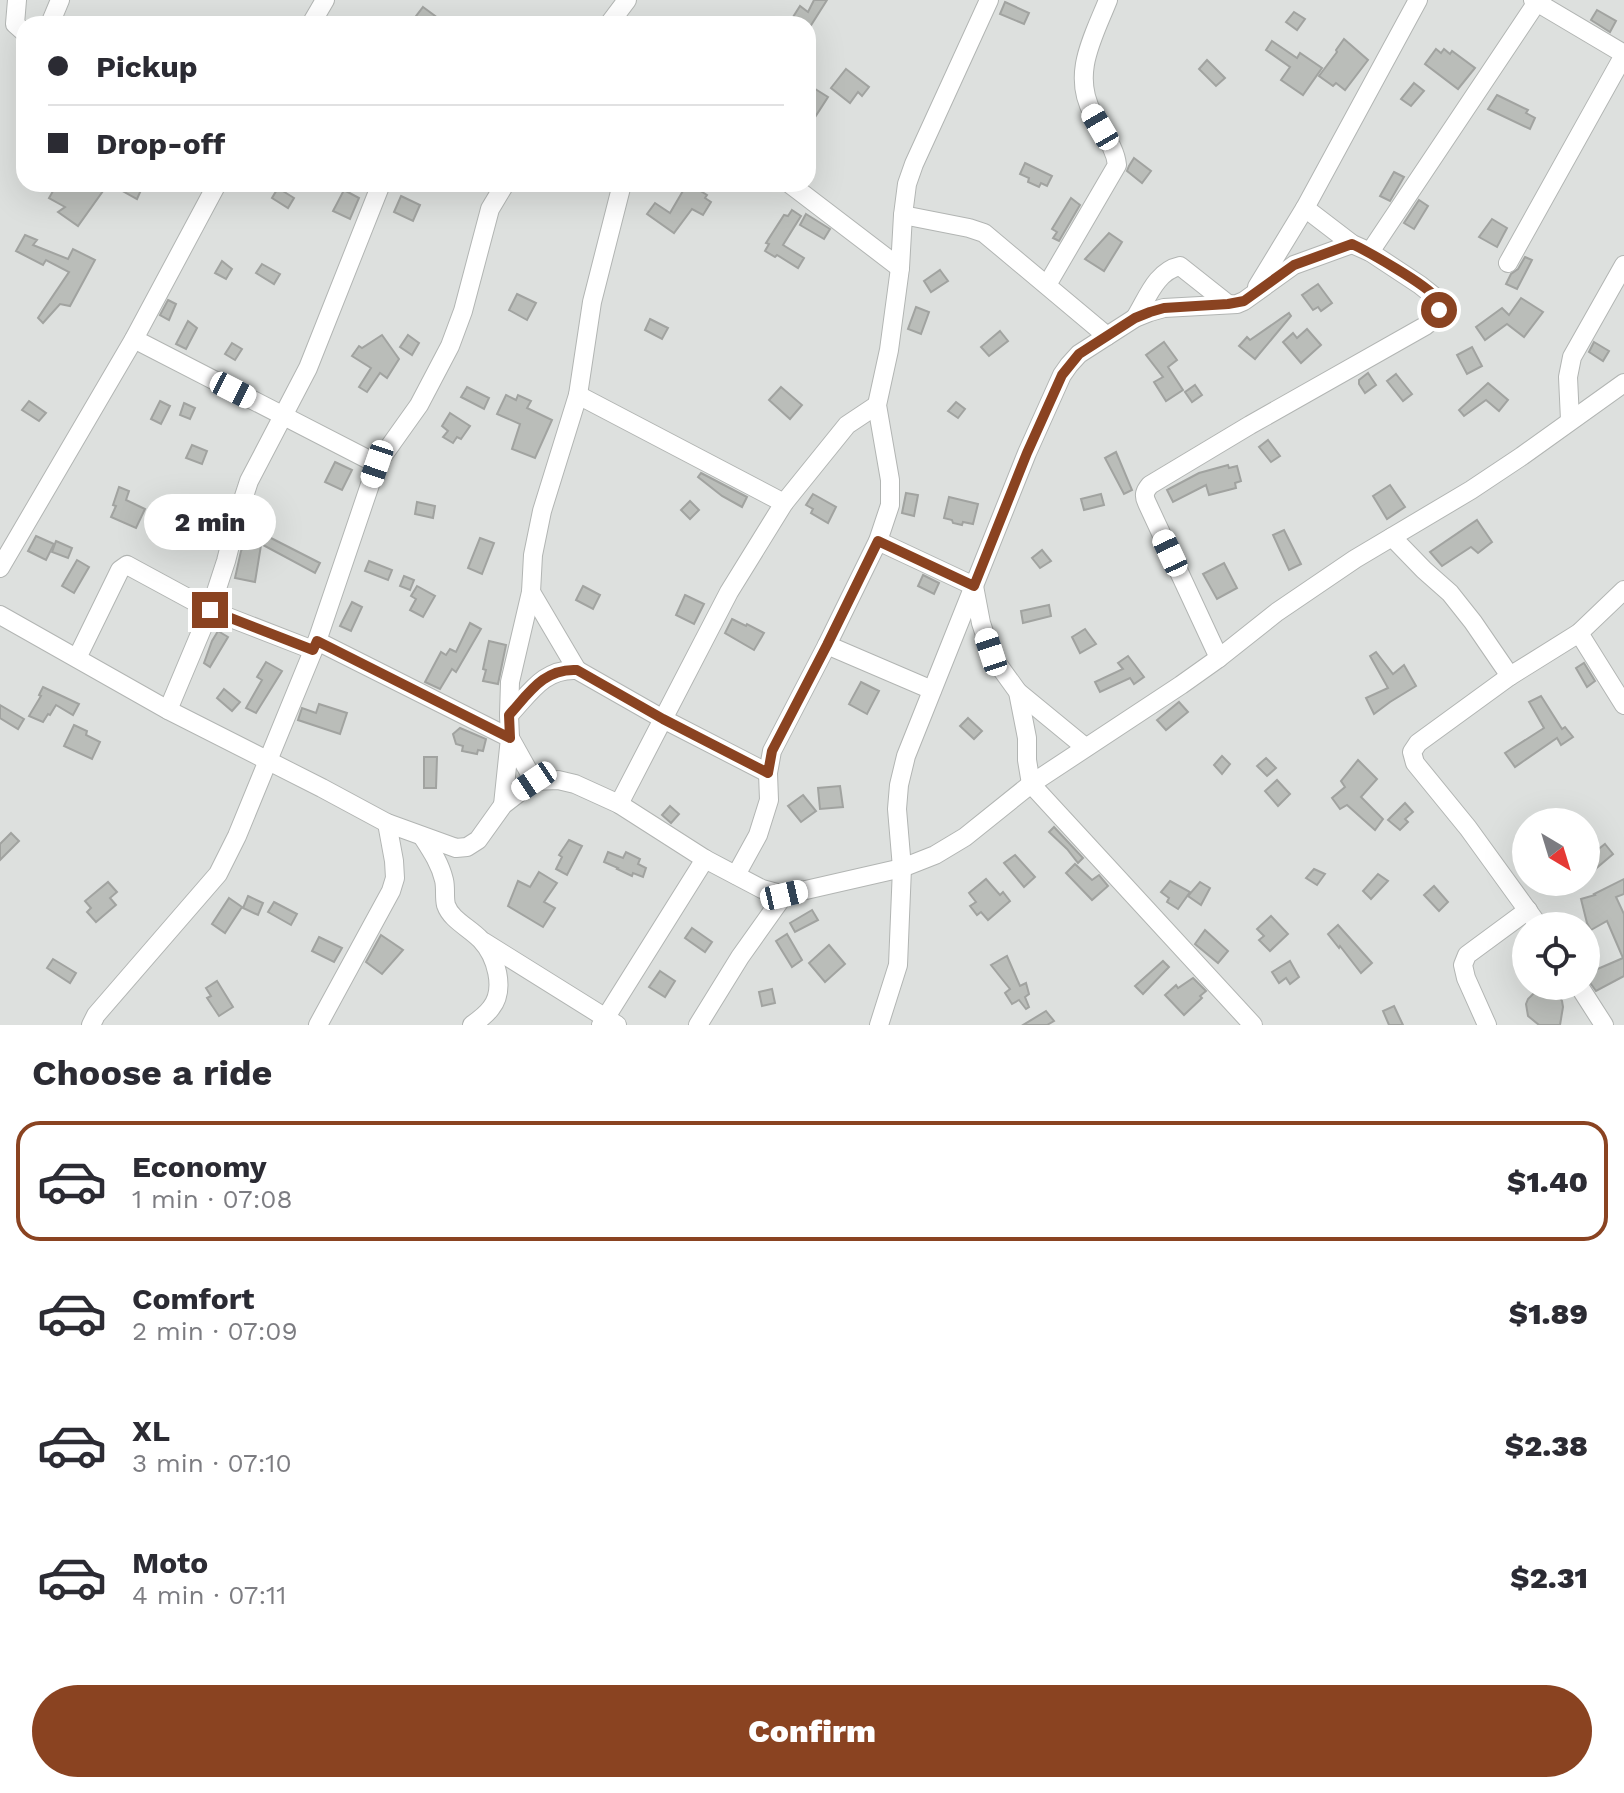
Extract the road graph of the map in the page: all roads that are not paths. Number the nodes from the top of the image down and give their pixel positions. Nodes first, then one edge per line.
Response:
1 (17, 0) edge
2 (989, 0) edge
3 (1108, 0) edge
4 (1418, 0) edge
5 (1535, 1) edge
6 (16, 25) edge
7 (1624, 54) edge
8 (213, 192) edge
9 (378, 192) edge
10 (500, 192) edge
11 (620, 192) edge
12 (800, 192) edge
13 (1305, 208) junction
14 (903, 215) junction
15 (1352, 244) junction
16 (1370, 252) junction
17 (1508, 263) dead end
18 (1624, 265) edge
19 (900, 268) junction
20 (1047, 285) junction
21 (1254, 292) junction
22 (1228, 304) junction
23 (1135, 318) junction
24 (1107, 336) junction
25 (134, 339) junction
26 (1624, 383) edge
27 (578, 395) junction
28 (877, 405) junction
29 (282, 416) junction
30 (1570, 420) junction
31 (377, 464) junction
32 (784, 503) junction
33 (1392, 537) junction
34 (878, 541) junction
35 (0, 568) edge
36 (974, 586) junction
37 (1624, 590) edge
38 (531, 592) junction
39 (210, 610) junction
40 (0, 615) edge
41 (1579, 633) junction
42 (315, 645) junction
43 (827, 645) junction
44 (77, 658) junction
45 (1219, 658) junction
46 (577, 670) junction
47 (1510, 676) junction
48 (932, 690) junction
49 (1018, 692) junction
50 (1624, 705) edge
51 (168, 710) junction
52 (509, 715) junction
53 (663, 719) junction
54 (510, 738) junction
55 (1085, 747) junction
56 (267, 761) junction
57 (768, 773) junction
58 (534, 781) junction
59 (1031, 784) junction
60 (619, 804) junction
61 (503, 805) junction
62 (387, 823) junction
63 (422, 836) junction
64 (705, 859) junction
65 (902, 868) junction
66 (736, 875) junction
67 (784, 895) junction
68 (1529, 912) edge
69 (1512, 930) edge
70 (482, 940) junction
71 (1588, 1000) edge
72 (608, 1022) edge
73 (881, 1024) edge
74 (91, 1025) edge
75 (318, 1025) edge
76 (472, 1025) edge
77 (698, 1025) edge
78 (1253, 1025) edge
79 (1487, 1025) edge
80 (1604, 1025) edge

1 - 6 street
2 - 14 street
3 - 20 street
4 - 13 street
5 - 7 street
5 - 16 street
7 - 17 street
8 - 25 street
9 - 29 street
10 - 31 street
11 - 27 street
12 - 19 street
13 - 15 street
13 - 21 street
14 - 19 street
14 - 20 street
15 - 16 street
15 - 21 street
16 - 45 street
18 - 30 street
19 - 28 street
20 - 24 street
21 - 22 street
22 - 23 street
22 - 23 street
23 - 24 street
24 - 36 street
25 - 29 street
25 - 35 street
26 - 30 street
27 - 32 street
27 - 38 street
28 - 32 street
28 - 34 street
29 - 31 street
29 - 39 street
30 - 33 street
31 - 42 street
32 - 53 street
33 - 45 street
33 - 47 street
34 - 36 street
34 - 43 street
36 - 48 street
36 - 49 street
37 - 41 street
38 - 46 street
38 - 52 street
39 - 42 street
39 - 44 street
39 - 51 street
40 - 44 street
41 - 47 street
41 - 50 street
42 - 54 street
42 - 56 street
43 - 48 street
43 - 57 street
44 - 51 street
45 - 55 street
46 - 52 street
46 - 53 street
47 - 68 street
48 - 65 street
49 - 55 street
49 - 59 street
51 - 56 street
52 - 54 street
53 - 57 street
53 - 60 street
54 - 58 street
54 - 61 street
55 - 59 street
56 - 62 street
56 - 74 street
57 - 66 street
58 - 60 street
58 - 61 street
59 - 65 street
59 - 78 street
60 - 64 street
61 - 63 street
62 - 63 street
62 - 75 street
63 - 70 street
64 - 66 street
64 - 72 street
65 - 67 street
65 - 73 street
66 - 67 street
67 - 77 street
69 - 79 street
70 - 72 street
70 - 76 street
71 - 80 street

